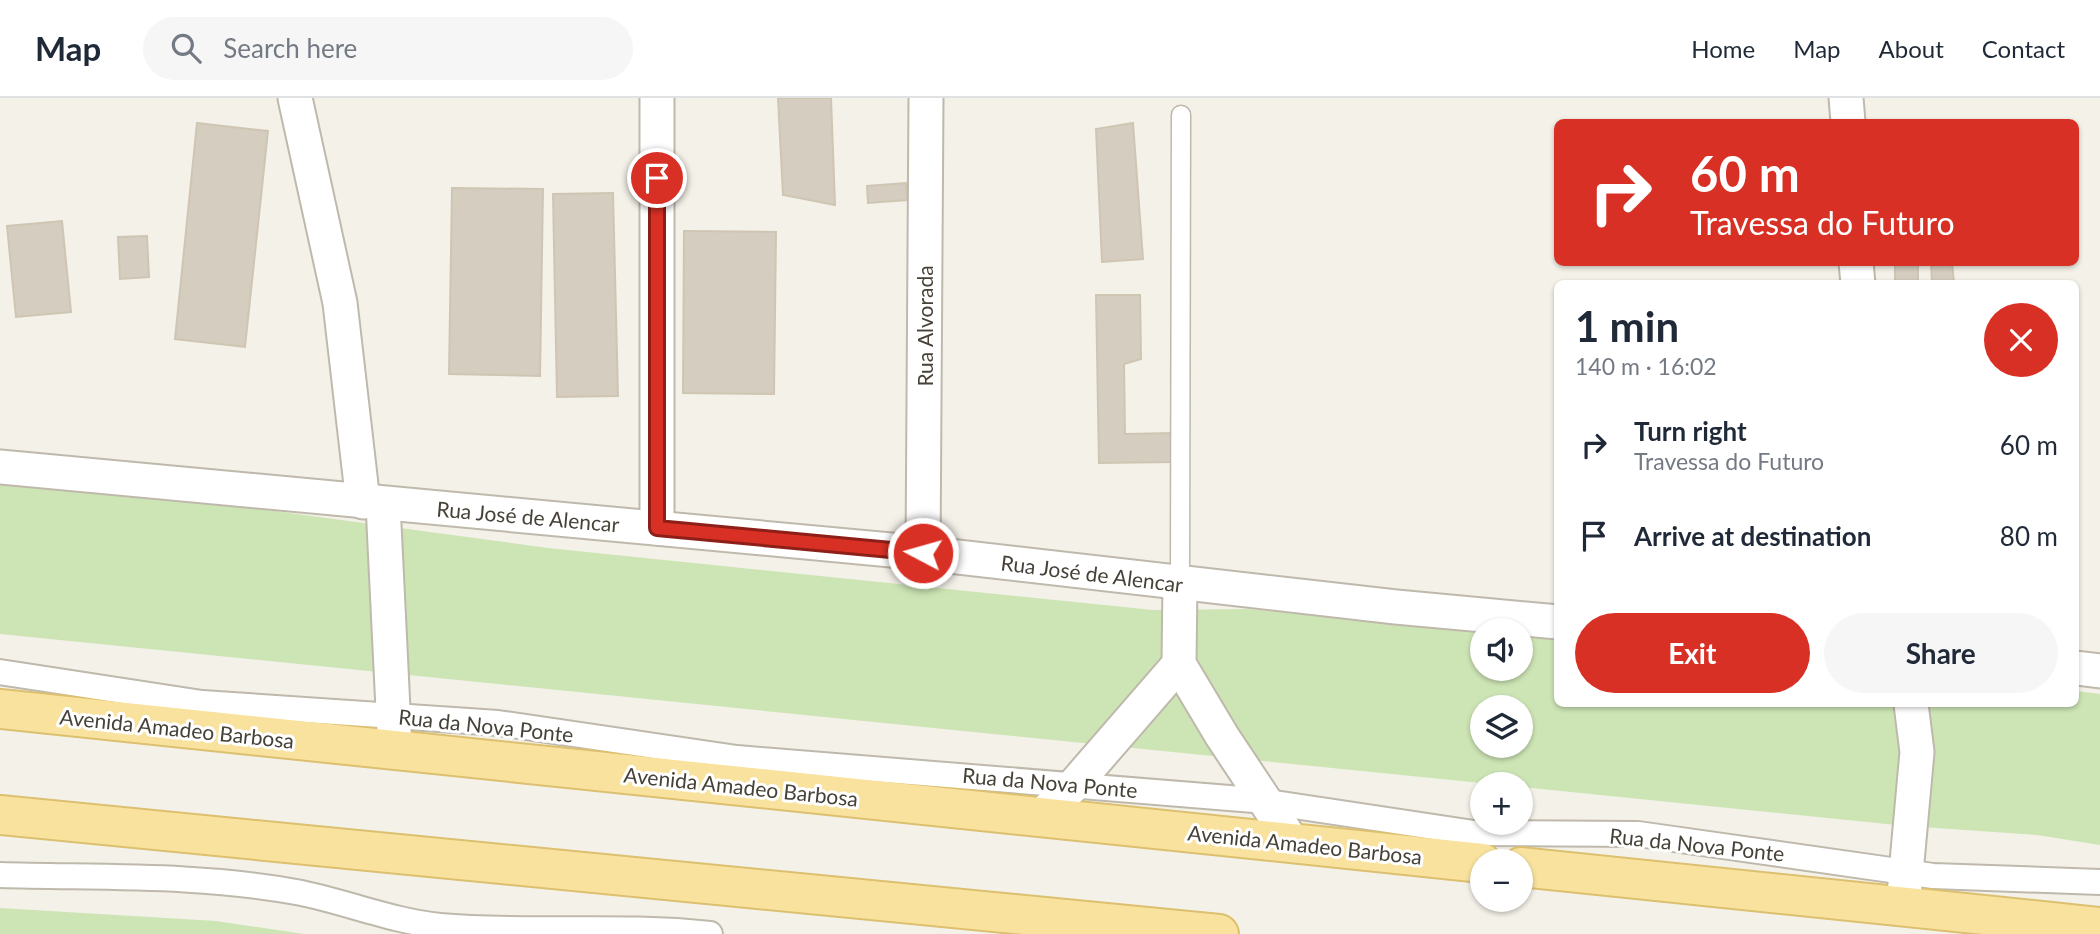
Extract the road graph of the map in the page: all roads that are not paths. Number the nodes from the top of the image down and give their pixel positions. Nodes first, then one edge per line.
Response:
1 (295, 98) edge
2 (657, 98) edge
3 (926, 98) edge
4 (1846, 98) edge
5 (1181, 115) dead end
6 (1848, 119) edge
7 (0, 467) edge
8 (373, 503) junction
9 (657, 528) junction
10 (923, 553) junction
11 (1180, 582) junction
12 (1554, 622) edge
13 (1179, 664) junction
14 (2079, 668) edge
15 (2100, 670) edge
16 (0, 672) edge
17 (1911, 707) edge
18 (0, 709) edge
19 (394, 733) junction
20 (1075, 783) junction
21 (1267, 802) junction
22 (0, 815) edge
23 (1040, 817) junction
24 (1293, 843) junction
25 (1470, 862) edge
26 (1533, 868) edge
27 (0, 874) edge
28 (2100, 882) edge
29 (1906, 889) junction
30 (2100, 927) edge
31 (710, 934) edge
32 (1219, 934) edge

1 - 8 street
2 - 9 street
3 - 10 street, Rua Alvorada
4 - 6 street
5 - 11 lane
7 - 8 street, Rua José de Alencar
8 - 9 street, Rua José de Alencar
8 - 19 street
9 - 10 street, Rua José de Alencar
10 - 11 street, Rua José de Alencar
11 - 12 street, Rua José de Alencar
11 - 13 street
13 - 20 street
13 - 21 street
14 - 15 street
16 - 19 street, Rua da Nova Ponte
17 - 29 street
18 - 19 main road, Avenida Amadeo Barbosa
19 - 20 street, Rua da Nova Ponte
19 - 23 main road, Avenida Amadeo Barbosa
20 - 21 street, Rua da Nova Ponte
20 - 23 street
21 - 24 street
21 - 29 street, Rua da Nova Ponte
22 - 32 main road
23 - 24 main road, Avenida Amadeo Barbosa
24 - 25 main road, Avenida Amadeo Barbosa
26 - 29 main road
27 - 31 street
28 - 29 street, Rua da Nova Ponte
29 - 30 main road

